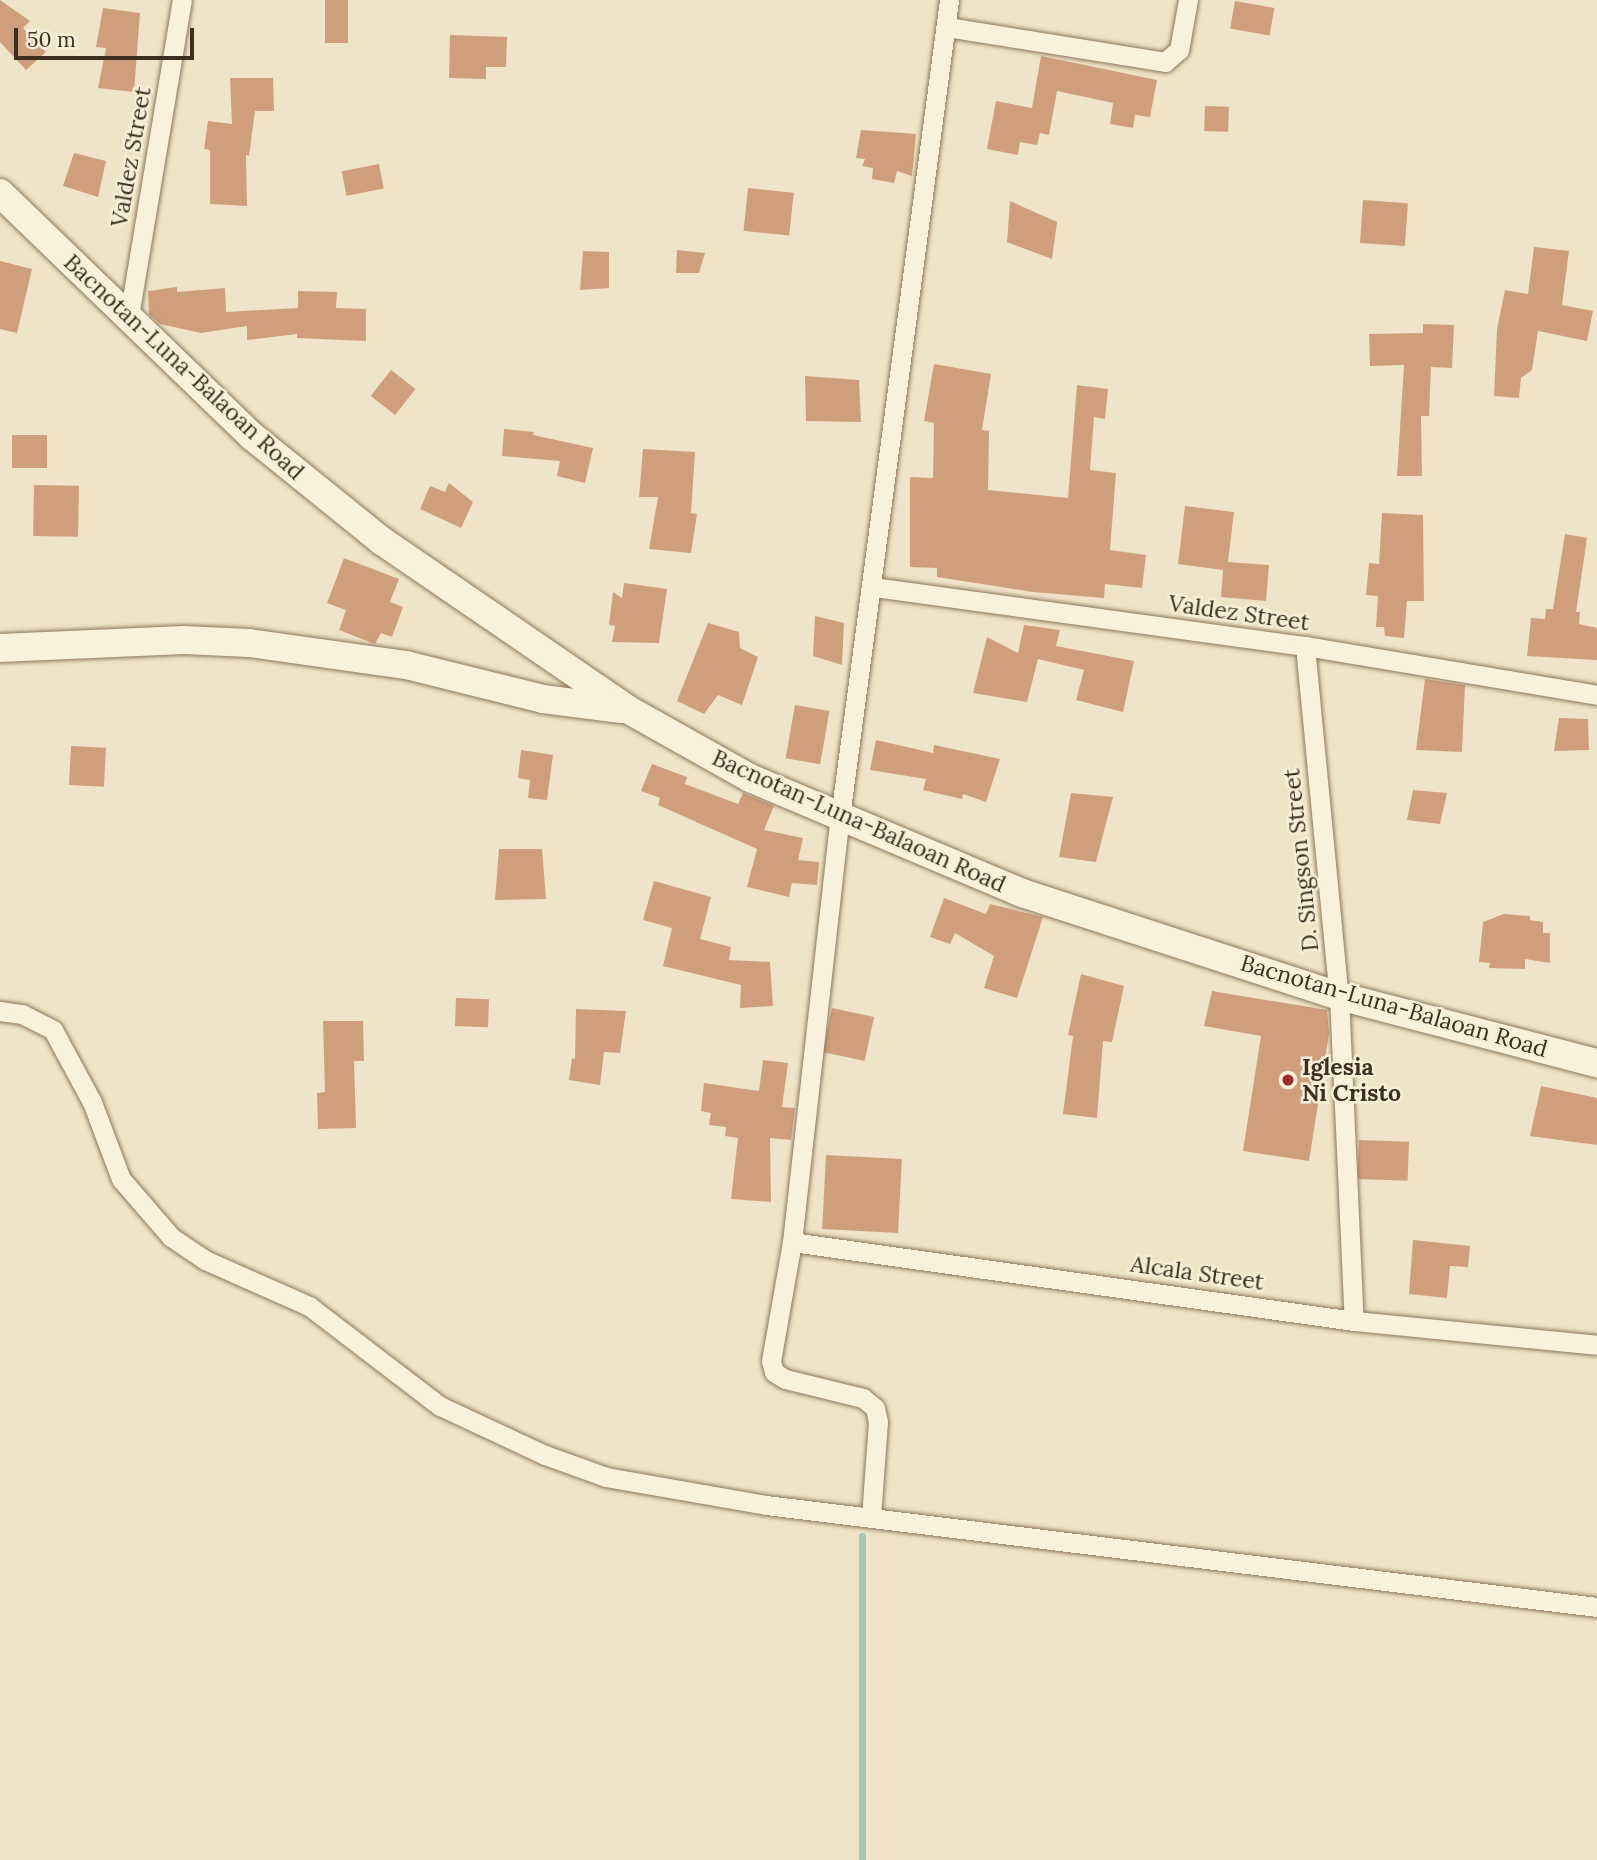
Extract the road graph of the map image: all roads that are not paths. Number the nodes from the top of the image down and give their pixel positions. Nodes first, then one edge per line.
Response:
1 (182, 0) edge
2 (949, 0) edge
3 (1188, 0) edge
4 (947, 27) junction
5 (0, 193) edge
6 (128, 322) junction
7 (873, 587) junction
8 (1305, 646) junction
9 (0, 648) edge
10 (1597, 695) edge
11 (628, 709) junction
12 (840, 817) junction
13 (1339, 996) junction
14 (0, 1011) edge
15 (1597, 1063) edge
16 (792, 1242) junction
17 (1354, 1321) junction
18 (1597, 1345) edge
19 (871, 1517) junction
20 (1597, 1607) edge

1 - 6 street, Valdez Street
2 - 4 street
3 - 4 street
4 - 7 street
5 - 6 main road, Bacnotan-Luna-Balaoan Road
6 - 11 main road, Bacnotan-Luna-Balaoan Road
7 - 8 street, Valdez Street
7 - 12 street
8 - 10 street, Valdez Street
8 - 13 street, D. Singson Street
9 - 11 main road
11 - 12 main road, Bacnotan-Luna-Balaoan Road
12 - 13 main road, Bacnotan-Luna-Balaoan Road
12 - 16 street
13 - 15 main road, Bacnotan-Luna-Balaoan Road
13 - 17 street, D. Singson Street
14 - 19 street
16 - 17 street, Alcala Street
16 - 19 street
17 - 18 street, Alcala Street
19 - 20 street

